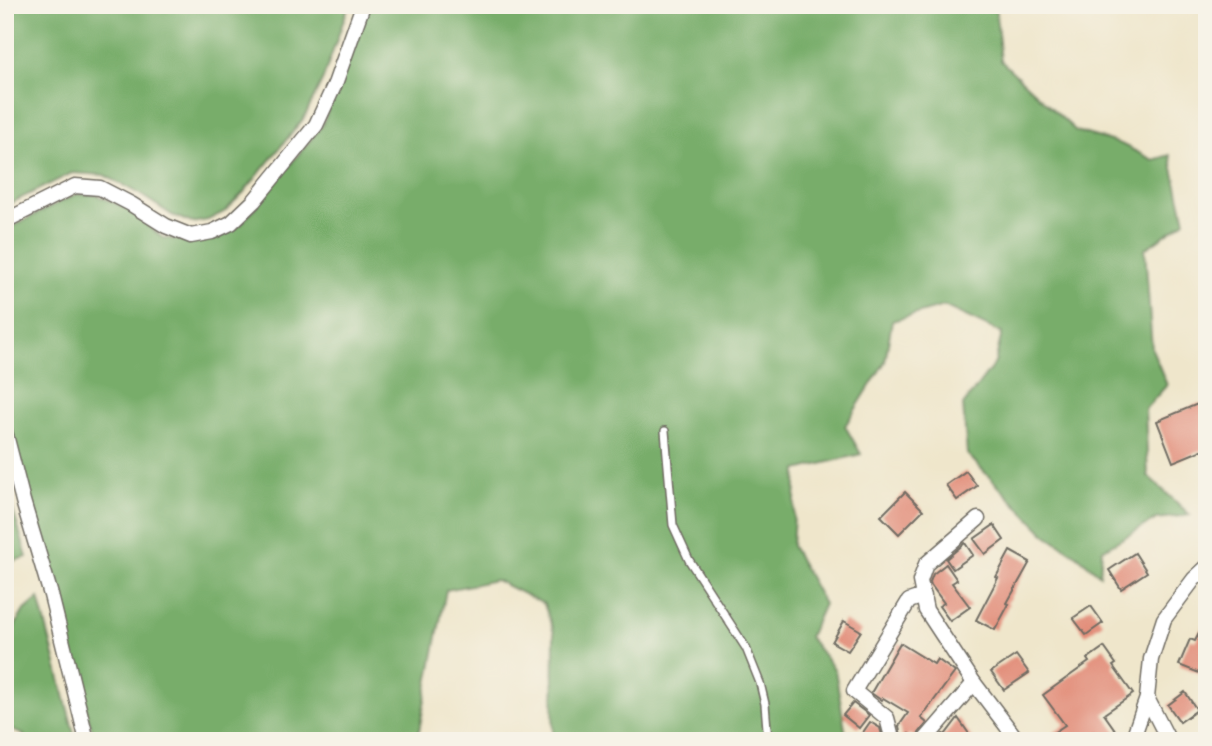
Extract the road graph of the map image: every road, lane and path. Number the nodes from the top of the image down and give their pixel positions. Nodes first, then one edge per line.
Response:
1 (363, 5) edge
2 (5, 221) edge
3 (5, 431) edge
4 (665, 431) dead end
5 (978, 519) dead end
6 (1207, 568) edge
7 (923, 596) junction
8 (974, 683) junction
9 (1147, 698) junction
10 (88, 741) edge
11 (768, 741) edge
12 (893, 741) edge
13 (924, 741) edge
14 (1018, 741) edge
15 (1132, 741) edge
16 (1169, 741) edge

1 - 2 street
3 - 10 street
4 - 11 lane
5 - 7 street
6 - 9 street
7 - 8 street
7 - 12 street
8 - 13 street
8 - 14 street
9 - 15 street
9 - 16 street

